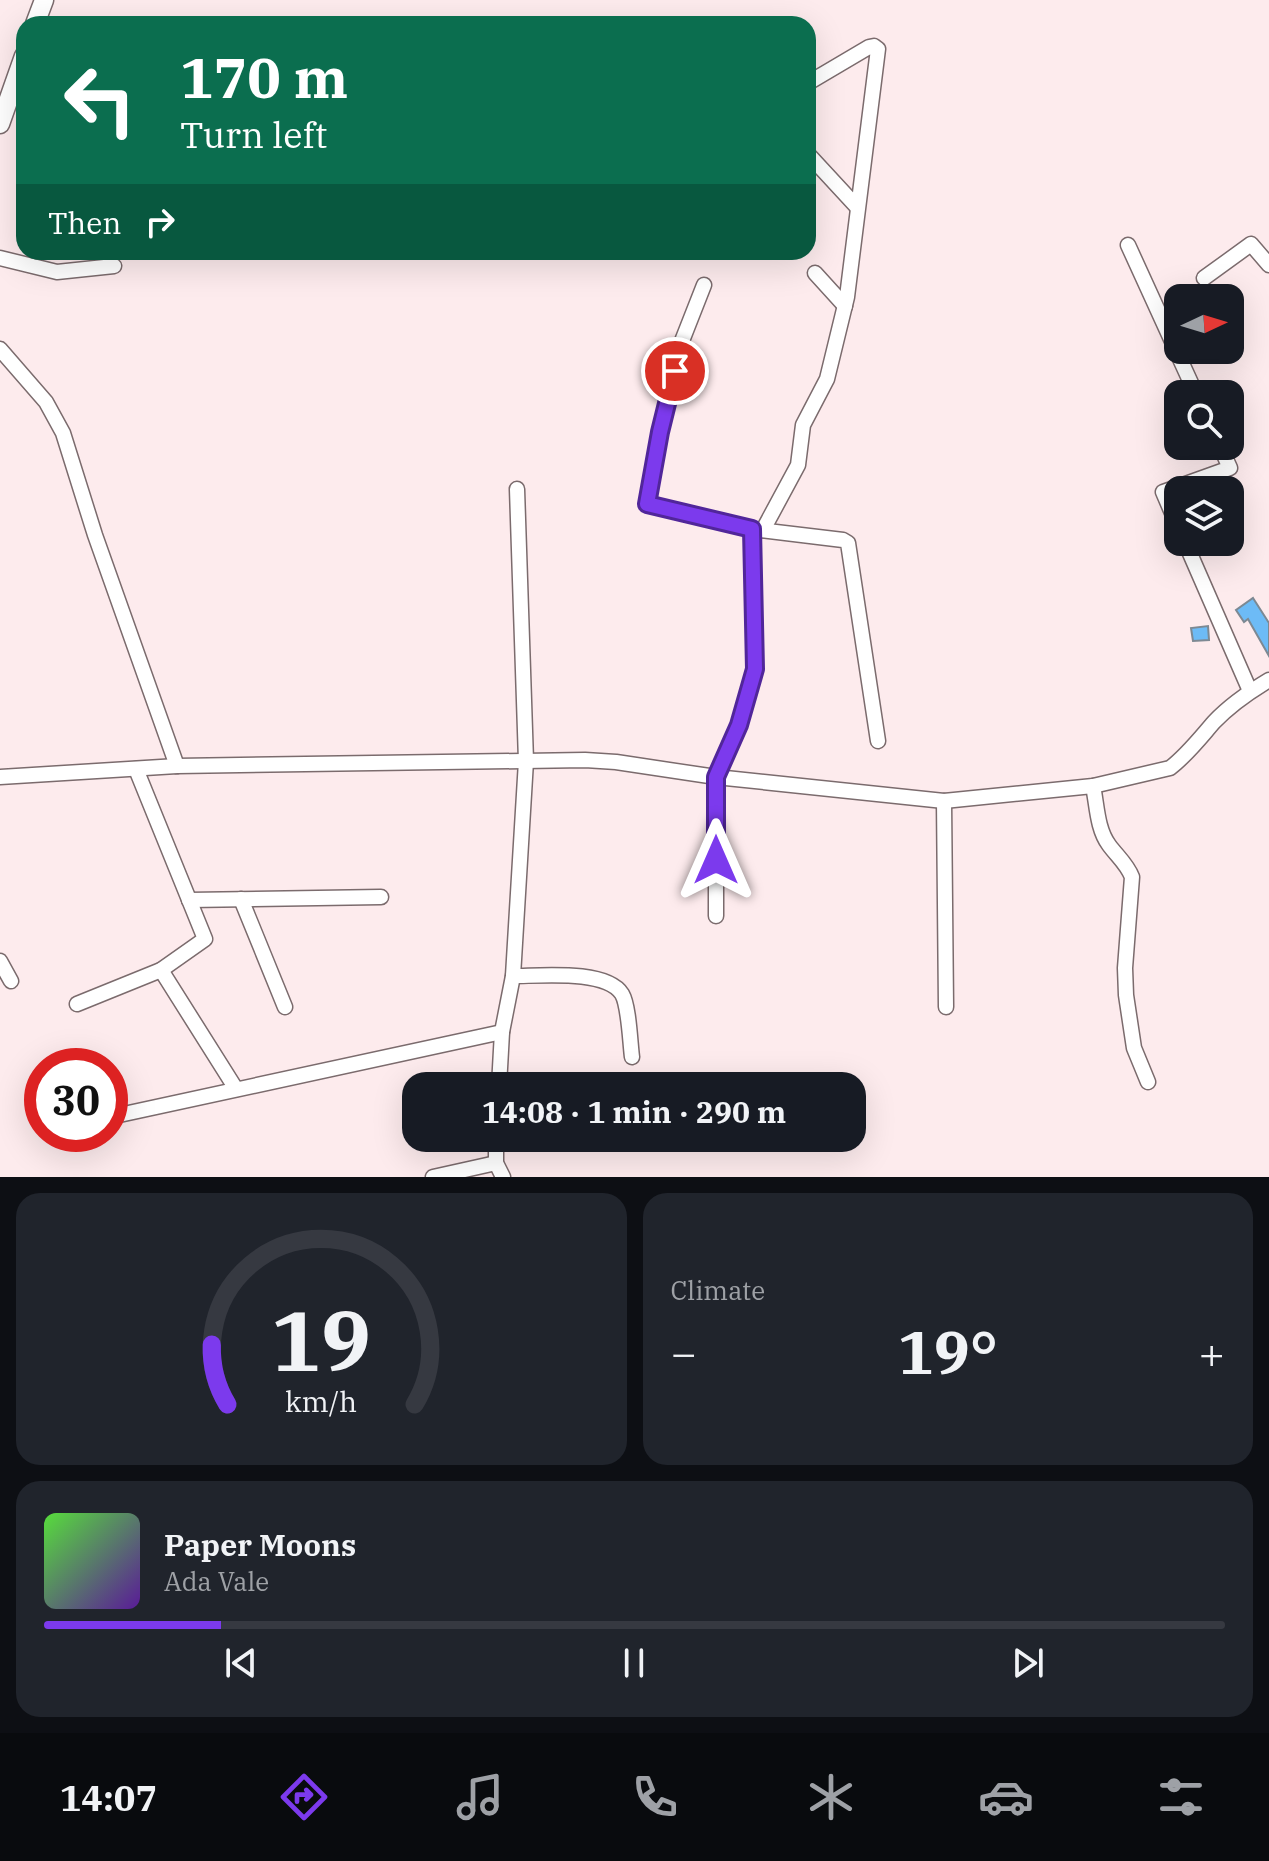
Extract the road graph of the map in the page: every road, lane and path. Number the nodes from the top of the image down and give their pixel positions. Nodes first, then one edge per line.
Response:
1 (816, 78) edge
2 (16, 79) edge
3 (0, 124) edge
4 (816, 163) edge
5 (857, 207) junction
6 (1128, 245) dead end
7 (0, 258) edge
8 (1269, 265) edge
9 (114, 266) dead end
10 (815, 273) dead end
11 (1204, 278) dead end
12 (704, 285) dead end
13 (845, 306) junction
14 (0, 349) edge
15 (1190, 380) edge
16 (1226, 460) edge
17 (1208, 476) edge
18 (517, 489) dead end
19 (757, 530) junction
20 (1191, 556) edge
21 (1269, 680) edge
22 (1250, 691) junction
23 (878, 741) dead end
24 (526, 761) junction
25 (177, 766) junction
26 (136, 769) junction
27 (0, 777) edge
28 (716, 777) junction
29 (1093, 786) junction
30 (944, 801) junction
31 (381, 897) dead end
32 (241, 899) junction
33 (189, 900) junction
34 (716, 916) dead end
35 (0, 961) edge
36 (161, 970) junction
37 (513, 976) junction
38 (11, 981) dead end
39 (77, 1004) dead end
40 (285, 1007) dead end
41 (946, 1007) dead end
42 (502, 1032) junction
43 (632, 1057) dead end
44 (500, 1072) edge
45 (1148, 1082) dead end
46 (236, 1089) junction
47 (128, 1113) edge
48 (496, 1152) edge
49 (496, 1163) junction
50 (433, 1177) edge
51 (503, 1177) edge

1 - 5 street
2 - 3 main road
4 - 5 street
5 - 13 street
6 - 15 street
7 - 9 street
8 - 11 street
10 - 13 street
12 - 19 street
13 - 19 street
14 - 25 street
16 - 17 street
18 - 24 street
19 - 23 street
19 - 28 street
20 - 22 street
21 - 22 street
22 - 29 street
24 - 25 street
24 - 28 street
24 - 37 street
25 - 26 street
26 - 27 street
26 - 33 street
28 - 30 street
28 - 34 street
29 - 30 street
29 - 45 street
30 - 41 street
31 - 32 street
32 - 33 street
32 - 40 street
33 - 36 street
35 - 38 street
36 - 39 street
36 - 46 street
37 - 42 street
37 - 43 street
42 - 44 street
42 - 46 street
46 - 47 street
48 - 49 street
49 - 50 street
49 - 51 street

